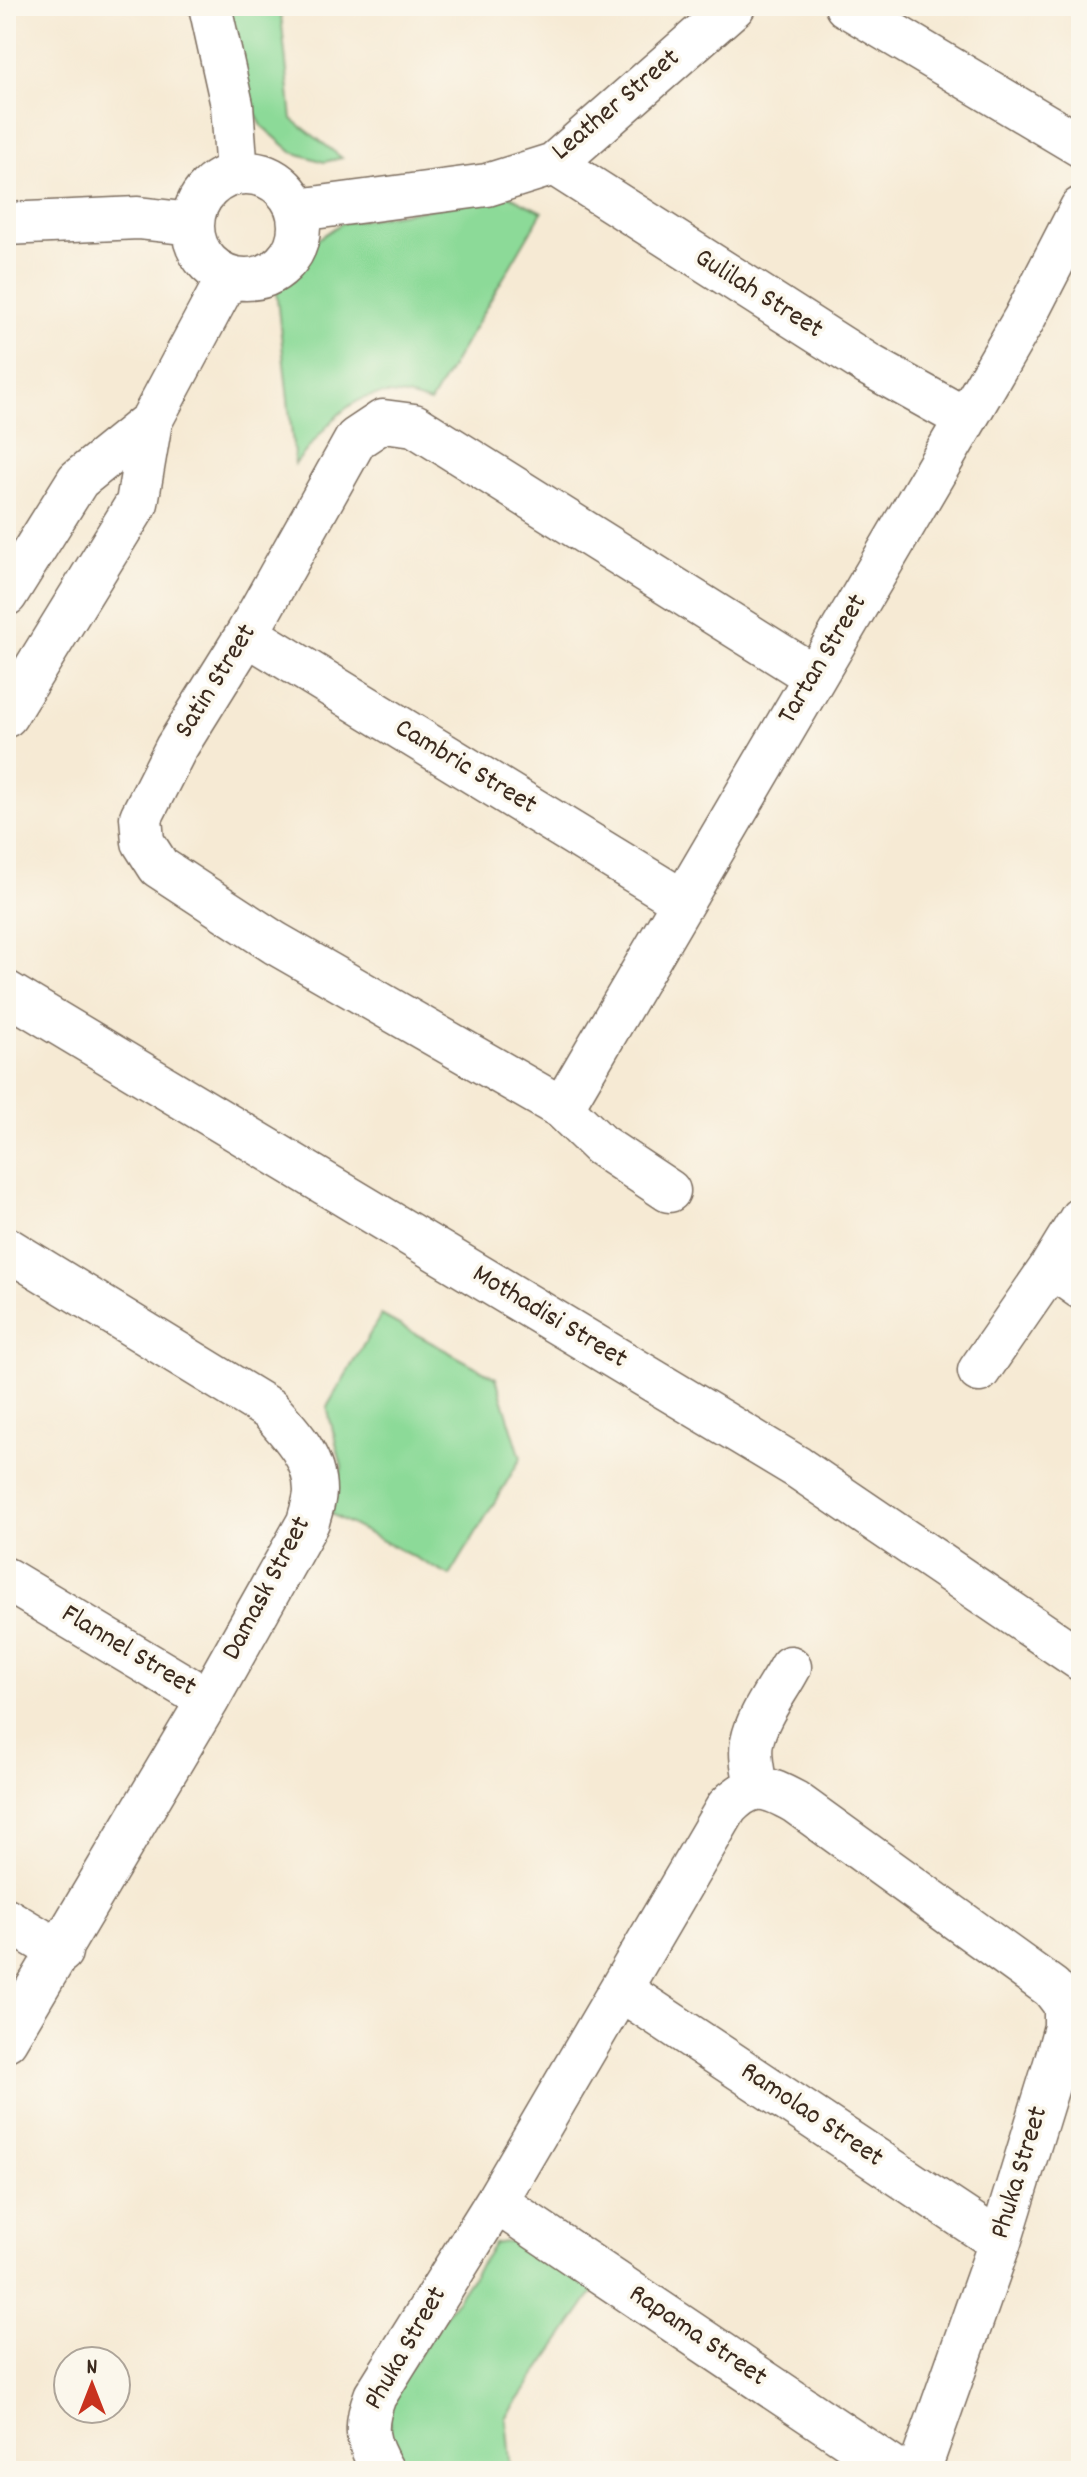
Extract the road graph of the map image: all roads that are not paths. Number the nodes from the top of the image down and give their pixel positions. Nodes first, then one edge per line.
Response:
1 (210, 6) edge
2 (734, 6) edge
3 (846, 6) edge
4 (1081, 146) edge
5 (554, 164) junction
6 (237, 174) junction
7 (1081, 208) edge
8 (298, 210) junction
9 (6, 224) edge
10 (192, 224) junction
11 (228, 277) junction
12 (966, 419) junction
13 (151, 421) junction
14 (6, 595) edge
15 (247, 634) junction
16 (814, 676) junction
17 (6, 716) edge
18 (683, 901) junction
19 (6, 992) edge
20 (562, 1108) junction
21 (669, 1191) dead end
22 (1081, 1218) edge
23 (6, 1248) edge
24 (1066, 1278) edge
25 (979, 1371) dead end
26 (6, 1579) edge
27 (1081, 1660) edge
28 (790, 1667) dead end
29 (208, 1700) junction
30 (756, 1787) junction
31 (6, 1919) edge
32 (61, 1952) junction
33 (621, 1990) junction
34 (6, 2040) edge
35 (496, 2202) junction
36 (1000, 2242) junction
37 (383, 2471) edge
38 (897, 2471) edge
39 (919, 2471) edge

1 - 6 street
2 - 5 street, Leather Street
3 - 4 street
5 - 8 street, Leather Street
5 - 12 street, Gulilah Street
6 - 8 street
6 - 10 street
7 - 12 street, Tartan Street
8 - 11 street
9 - 10 street
10 - 11 street
11 - 13 street
12 - 16 street, Tartan Street
13 - 14 street
13 - 17 street
15 - 16 street, Satin Street
15 - 18 street, Cambric Street
15 - 20 street, Satin Street
16 - 18 street, Tartan Street
18 - 20 street, Tartan Street
19 - 27 street, Mothadisi Street
20 - 21 street, Satin Street
22 - 24 street
23 - 29 street, Damask Street
24 - 25 street
26 - 29 street, Flannel Street
28 - 30 street
29 - 32 street, Damask Street
30 - 33 street, Phuka Street
30 - 36 street, Phuka Street
31 - 32 street
32 - 34 street, Damask Street
33 - 35 street, Phuka Street
33 - 36 street, Ramolao Street
35 - 37 street, Phuka Street
35 - 38 street, Rapama Street
36 - 39 street, Phuka Street

